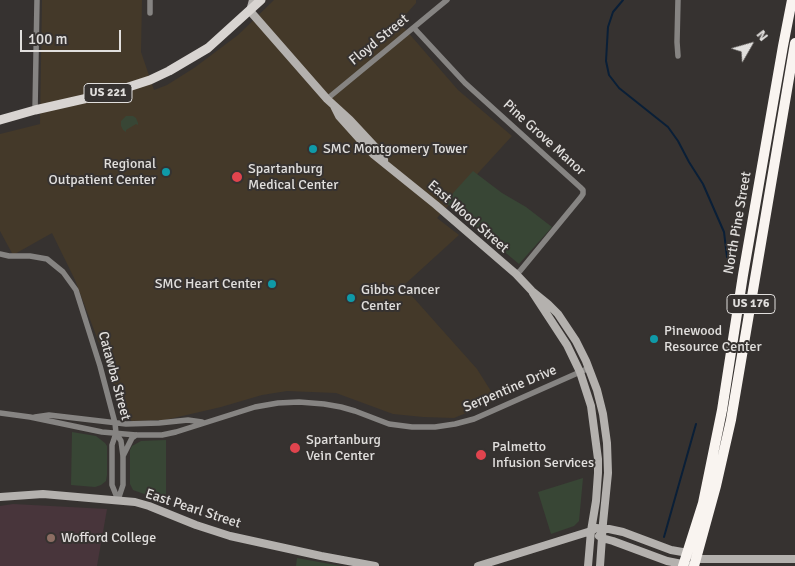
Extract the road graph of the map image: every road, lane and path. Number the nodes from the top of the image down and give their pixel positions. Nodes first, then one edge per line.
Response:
1 (37, 0) edge
2 (150, 0) edge
3 (253, 0) edge
4 (261, 0) edge
5 (447, 0) edge
6 (678, 0) edge
7 (786, 0) edge
8 (792, 0) edge
9 (250, 11) junction
10 (150, 13) dead end
11 (414, 28) junction
12 (795, 45) edge
13 (783, 46) junction
14 (678, 56) dead end
15 (327, 99) junction
16 (35, 110) junction
17 (0, 120) edge
18 (0, 254) edge
19 (516, 274) junction
20 (532, 291) junction
21 (589, 368) junction
22 (580, 372) junction
23 (0, 413) edge
24 (30, 417) junction
25 (115, 423) junction
26 (205, 423) junction
27 (116, 433) junction
28 (136, 435) junction
29 (123, 456) junction
30 (0, 497) edge
31 (118, 500) junction
32 (602, 528) junction
33 (591, 531) junction
34 (602, 538) junction
35 (795, 558) edge
36 (689, 562) edge
37 (375, 566) edge
38 (478, 566) edge
39 (588, 566) edge
40 (600, 566) edge

1 - 16 street
2 - 10 street
3 - 9 street
4 - 9 main road, US 221
5 - 11 street, Floyd Street
6 - 14 street
7 - 13 highway
8 - 13 highway, North Pine Street
9 - 15 street, East Wood Street
9 - 16 main road, US 221
11 - 15 street, Floyd Street
11 - 19 street, Pine Grove Manor
12 - 36 highway, North Pine Street / US 176
13 - 36 highway, North Pine Street / US 176
15 - 19 street, East Wood Street
16 - 17 main road, US 221
18 - 25 street, Catawba Street
19 - 20 street, East Wood Street
20 - 21 street, East Wood Street
20 - 22 street, East Wood Street
21 - 22 street, Serpentine Drive
21 - 32 street, East Wood Street
22 - 26 street, Serpentine Drive
22 - 33 street, East Wood Street
23 - 24 street
24 - 25 street, Serpentine Drive
24 - 27 street, Serpentine Drive
25 - 26 street, Serpentine Drive
25 - 27 street, Catawba Street
26 - 28 street, Serpentine Drive
27 - 28 street, Serpentine Drive
27 - 29 street, Catawba Street
27 - 31 street, Catawba Street
28 - 29 street, Catawba Street
29 - 31 street, Catawba Street
30 - 31 street, East Pearl Street
31 - 37 street, East Pearl Street
32 - 33 street
32 - 34 street, East Wood Street
32 - 36 street
33 - 34 street
33 - 38 street
33 - 39 street, East Wood Street
34 - 36 street
34 - 40 street, East Wood Street
35 - 36 street

